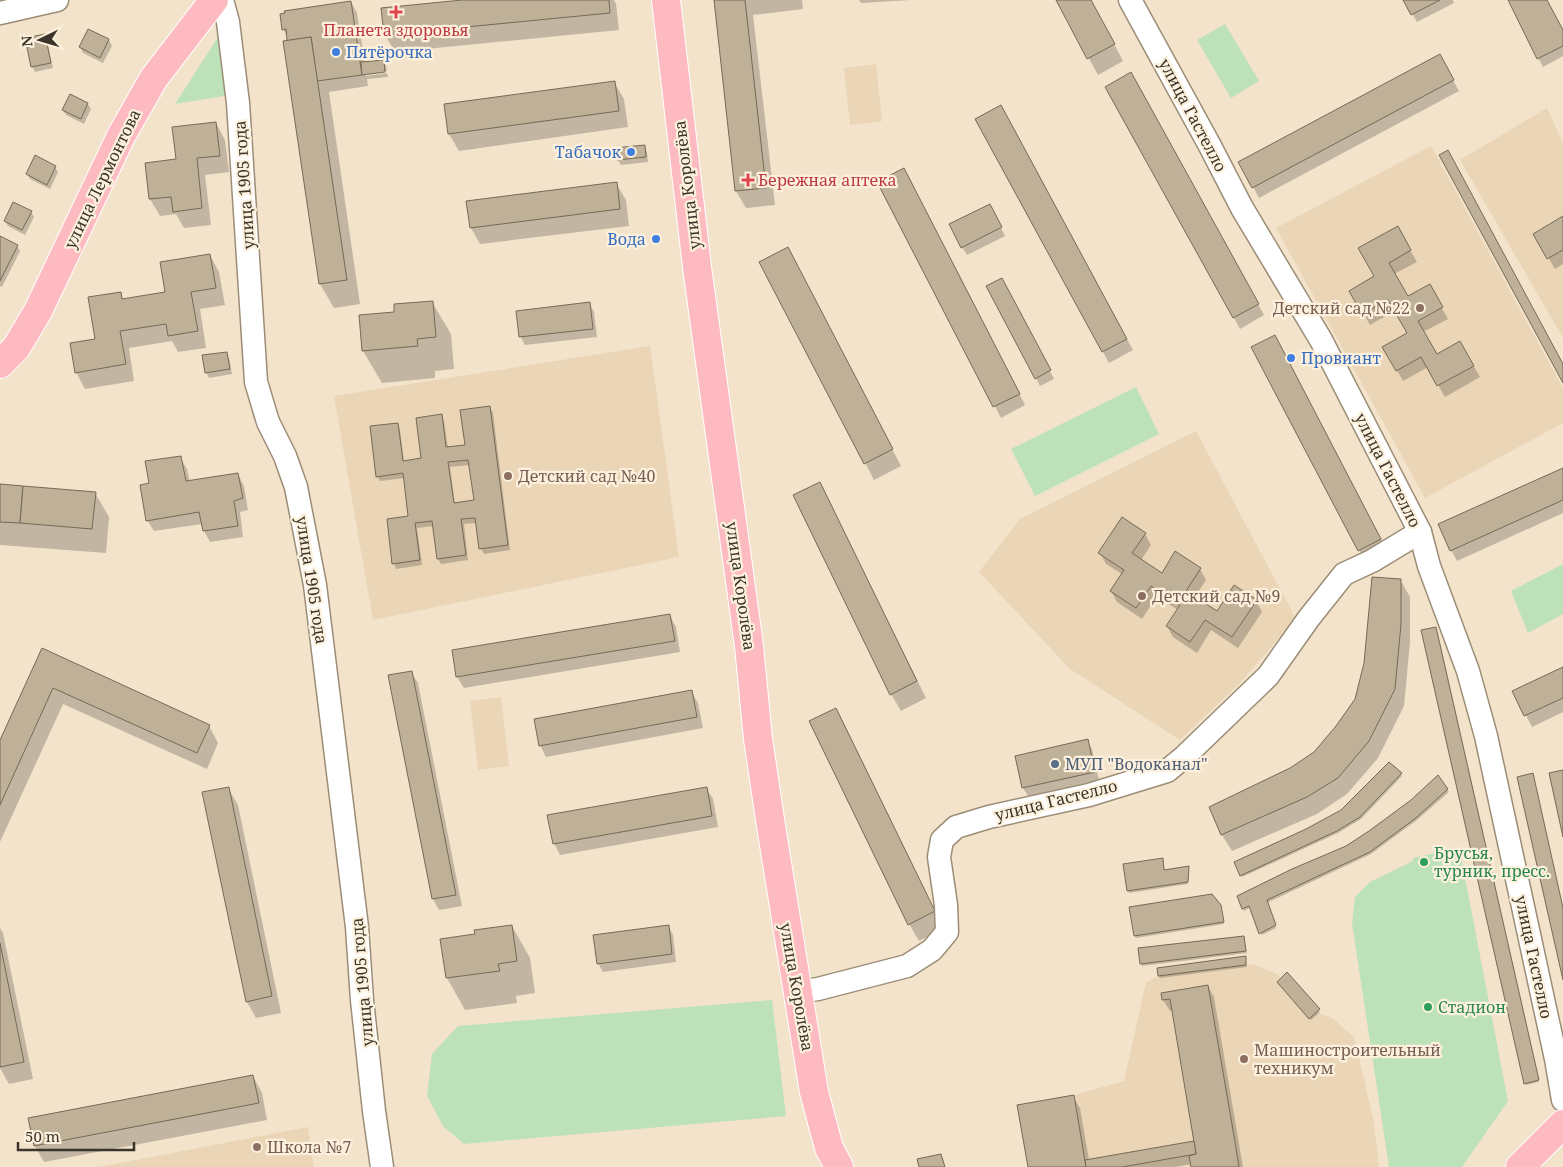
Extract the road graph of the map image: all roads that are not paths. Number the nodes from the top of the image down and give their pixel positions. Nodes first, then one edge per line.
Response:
1 (57, 0) edge
2 (214, 0) edge
3 (222, 0) edge
4 (666, 0) edge
5 (1130, 0) edge
6 (0, 13) edge
7 (0, 364) edge
8 (1420, 532) junction
9 (798, 992) junction
10 (1563, 1100) edge
11 (1563, 1124) edge
12 (382, 1167) edge
13 (839, 1167) edge
14 (1520, 1167) edge

1 - 6 street
2 - 7 main road, улица Лермонтова
3 - 12 street, улица 1905 года
4 - 9 main road, улица Королёва
5 - 8 street, улица Гастелло
8 - 9 street, улица Гастелло
8 - 10 street, улица Гастелло
9 - 13 main road, улица Королёва
11 - 14 main road

